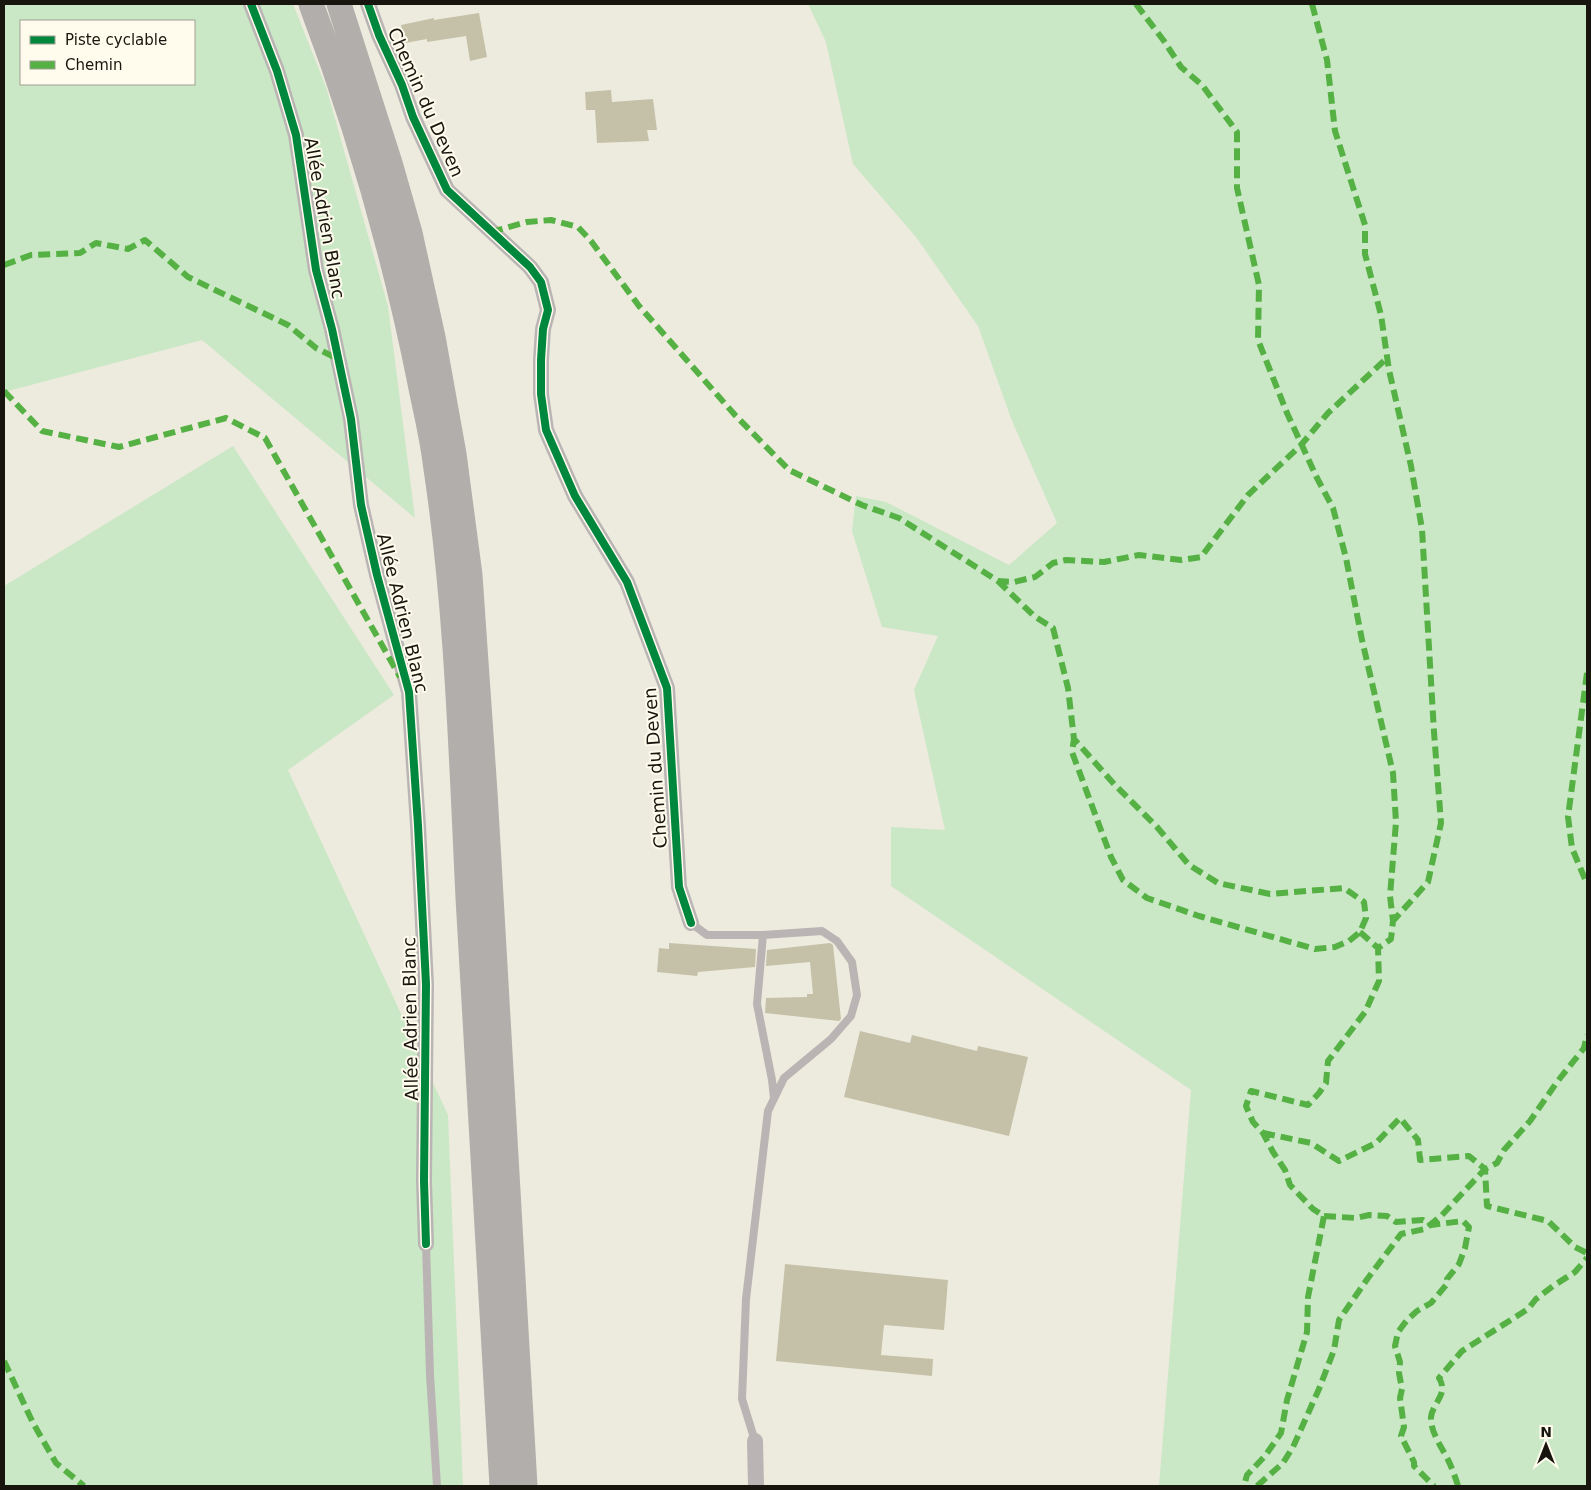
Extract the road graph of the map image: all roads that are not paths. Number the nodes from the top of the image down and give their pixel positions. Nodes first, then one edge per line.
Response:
1 (251, 4) edge
2 (311, 4) edge
3 (339, 4) edge
4 (368, 4) edge
5 (691, 923) joint
6 (763, 935) junction
7 (774, 1098) junction
8 (426, 1244) joint
9 (756, 1441) joint
10 (436, 1486) edge
11 (502, 1486) edge
12 (524, 1486) edge
13 (756, 1486) edge

1 - 8 street, Allée Adrien Blanc
2 - 11 main road
3 - 12 main road
4 - 5 street, Chemin du Deven
5 - 6 lane
6 - 7 lane
6 - 7 lane
7 - 9 lane
8 - 10 lane, Allée Adrien Blanc
9 - 13 street

